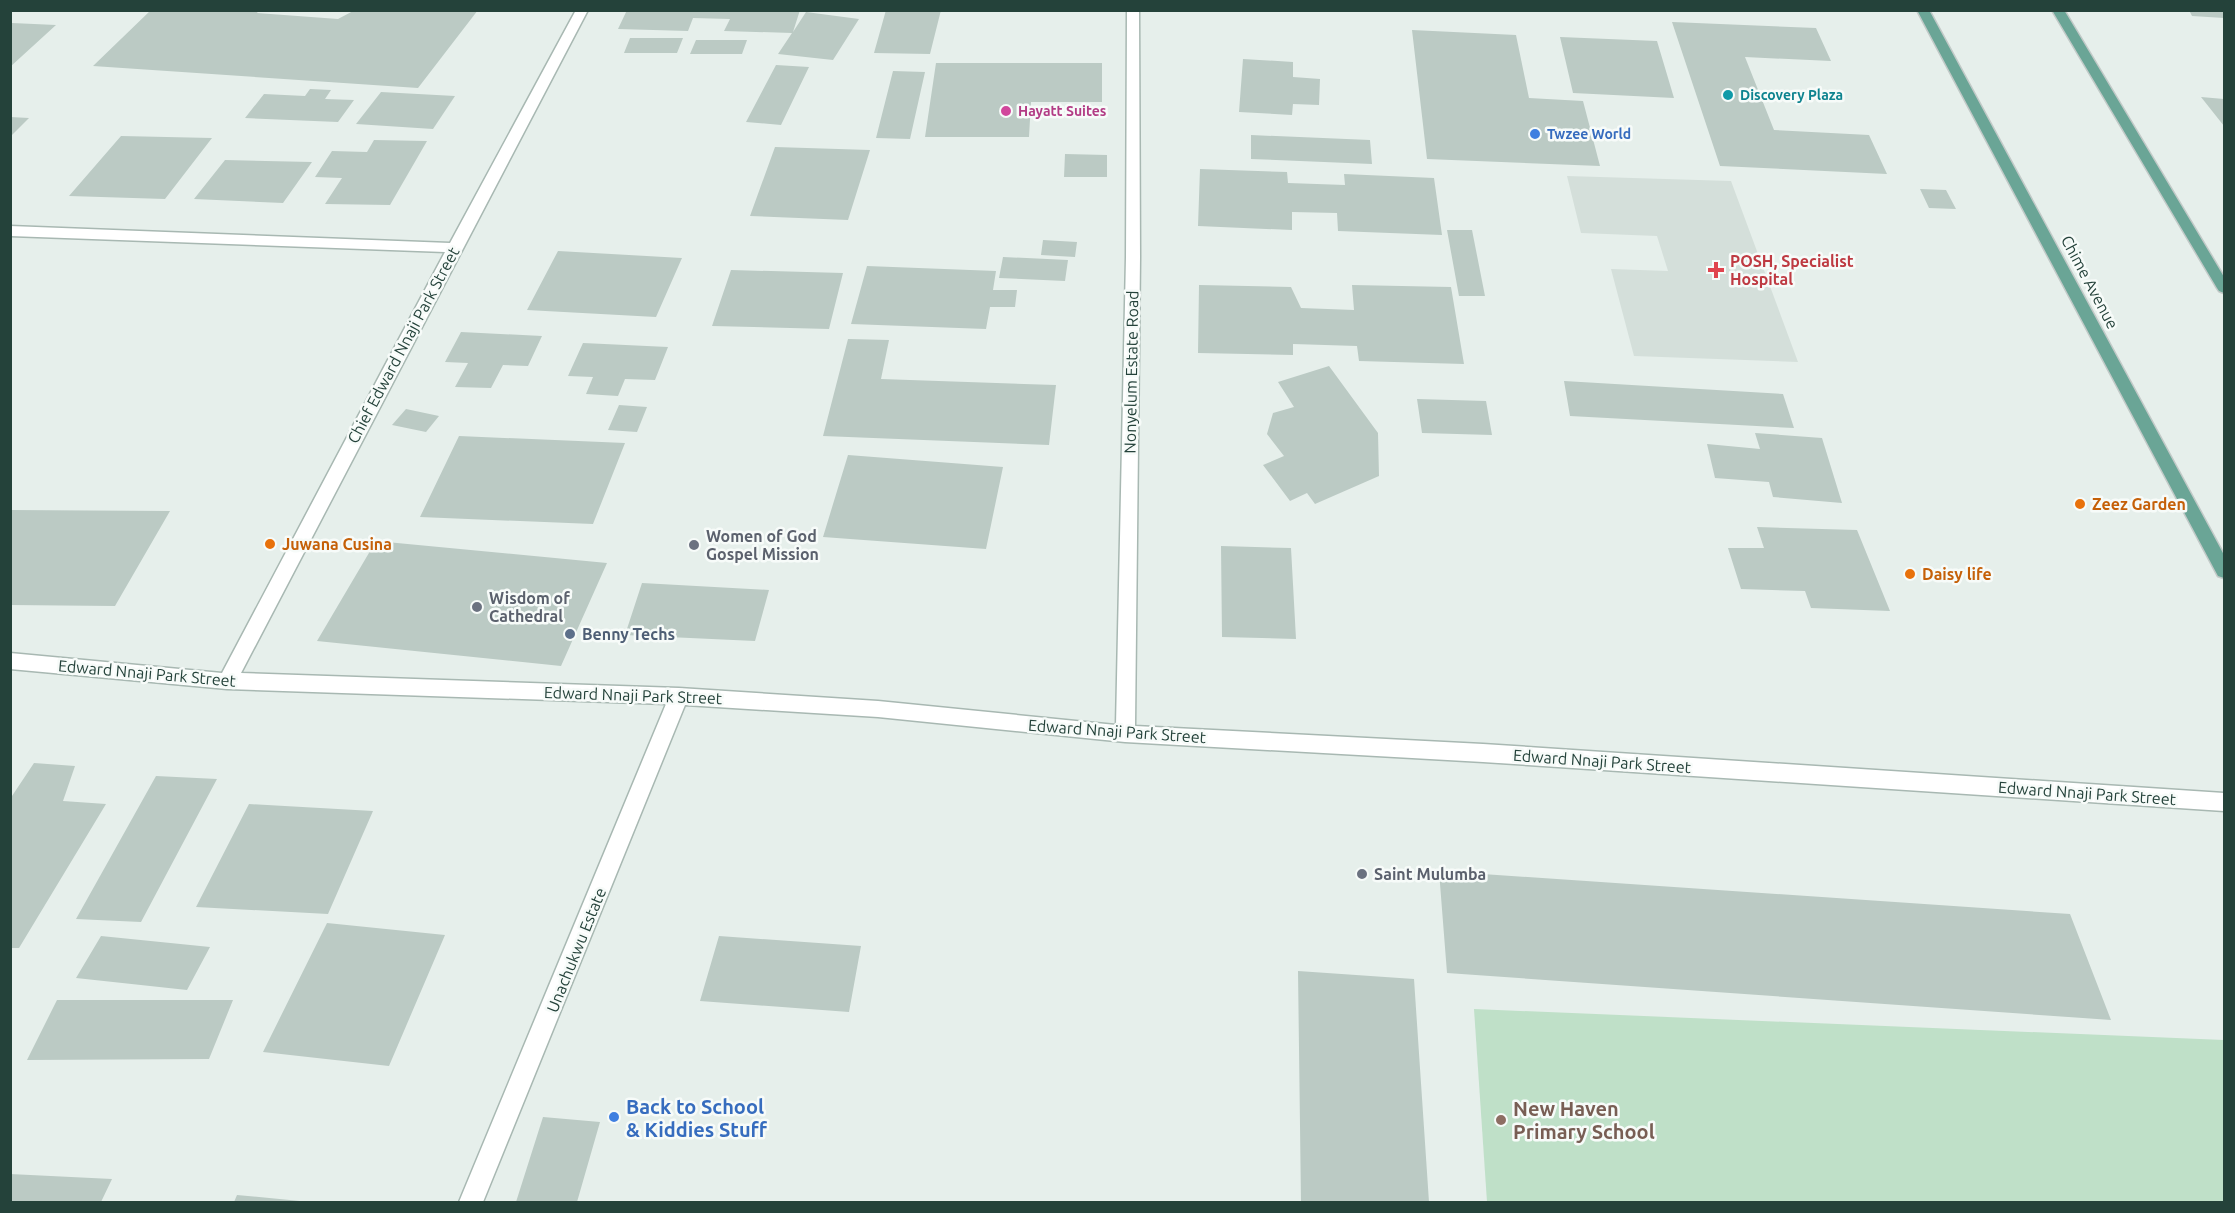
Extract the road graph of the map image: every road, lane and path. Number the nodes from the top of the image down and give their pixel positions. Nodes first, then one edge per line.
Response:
1 (582, 10) edge
2 (1133, 10) edge
3 (1923, 10) edge
4 (2058, 10) edge
5 (10, 231) edge
6 (455, 248) junction
7 (2224, 288) edge
8 (2224, 571) edge
9 (10, 661) edge
10 (226, 681) junction
11 (680, 696) junction
12 (1125, 734) junction
13 (2224, 802) edge
14 (471, 1203) edge

1 - 6 street, Chief Edward Nnaji Park Street
2 - 12 street, Nonyelum Estate Road
3 - 8 main road, Chime Avenue
4 - 7 main road
5 - 6 street
6 - 10 street, Chief Edward Nnaji Park Street
9 - 10 street, Edward Nnaji Park Street
10 - 11 street, Edward Nnaji Park Street
11 - 12 street, Edward Nnaji Park Street
11 - 14 street, Unachukwu Estate
12 - 13 street, Edward Nnaji Park Street

